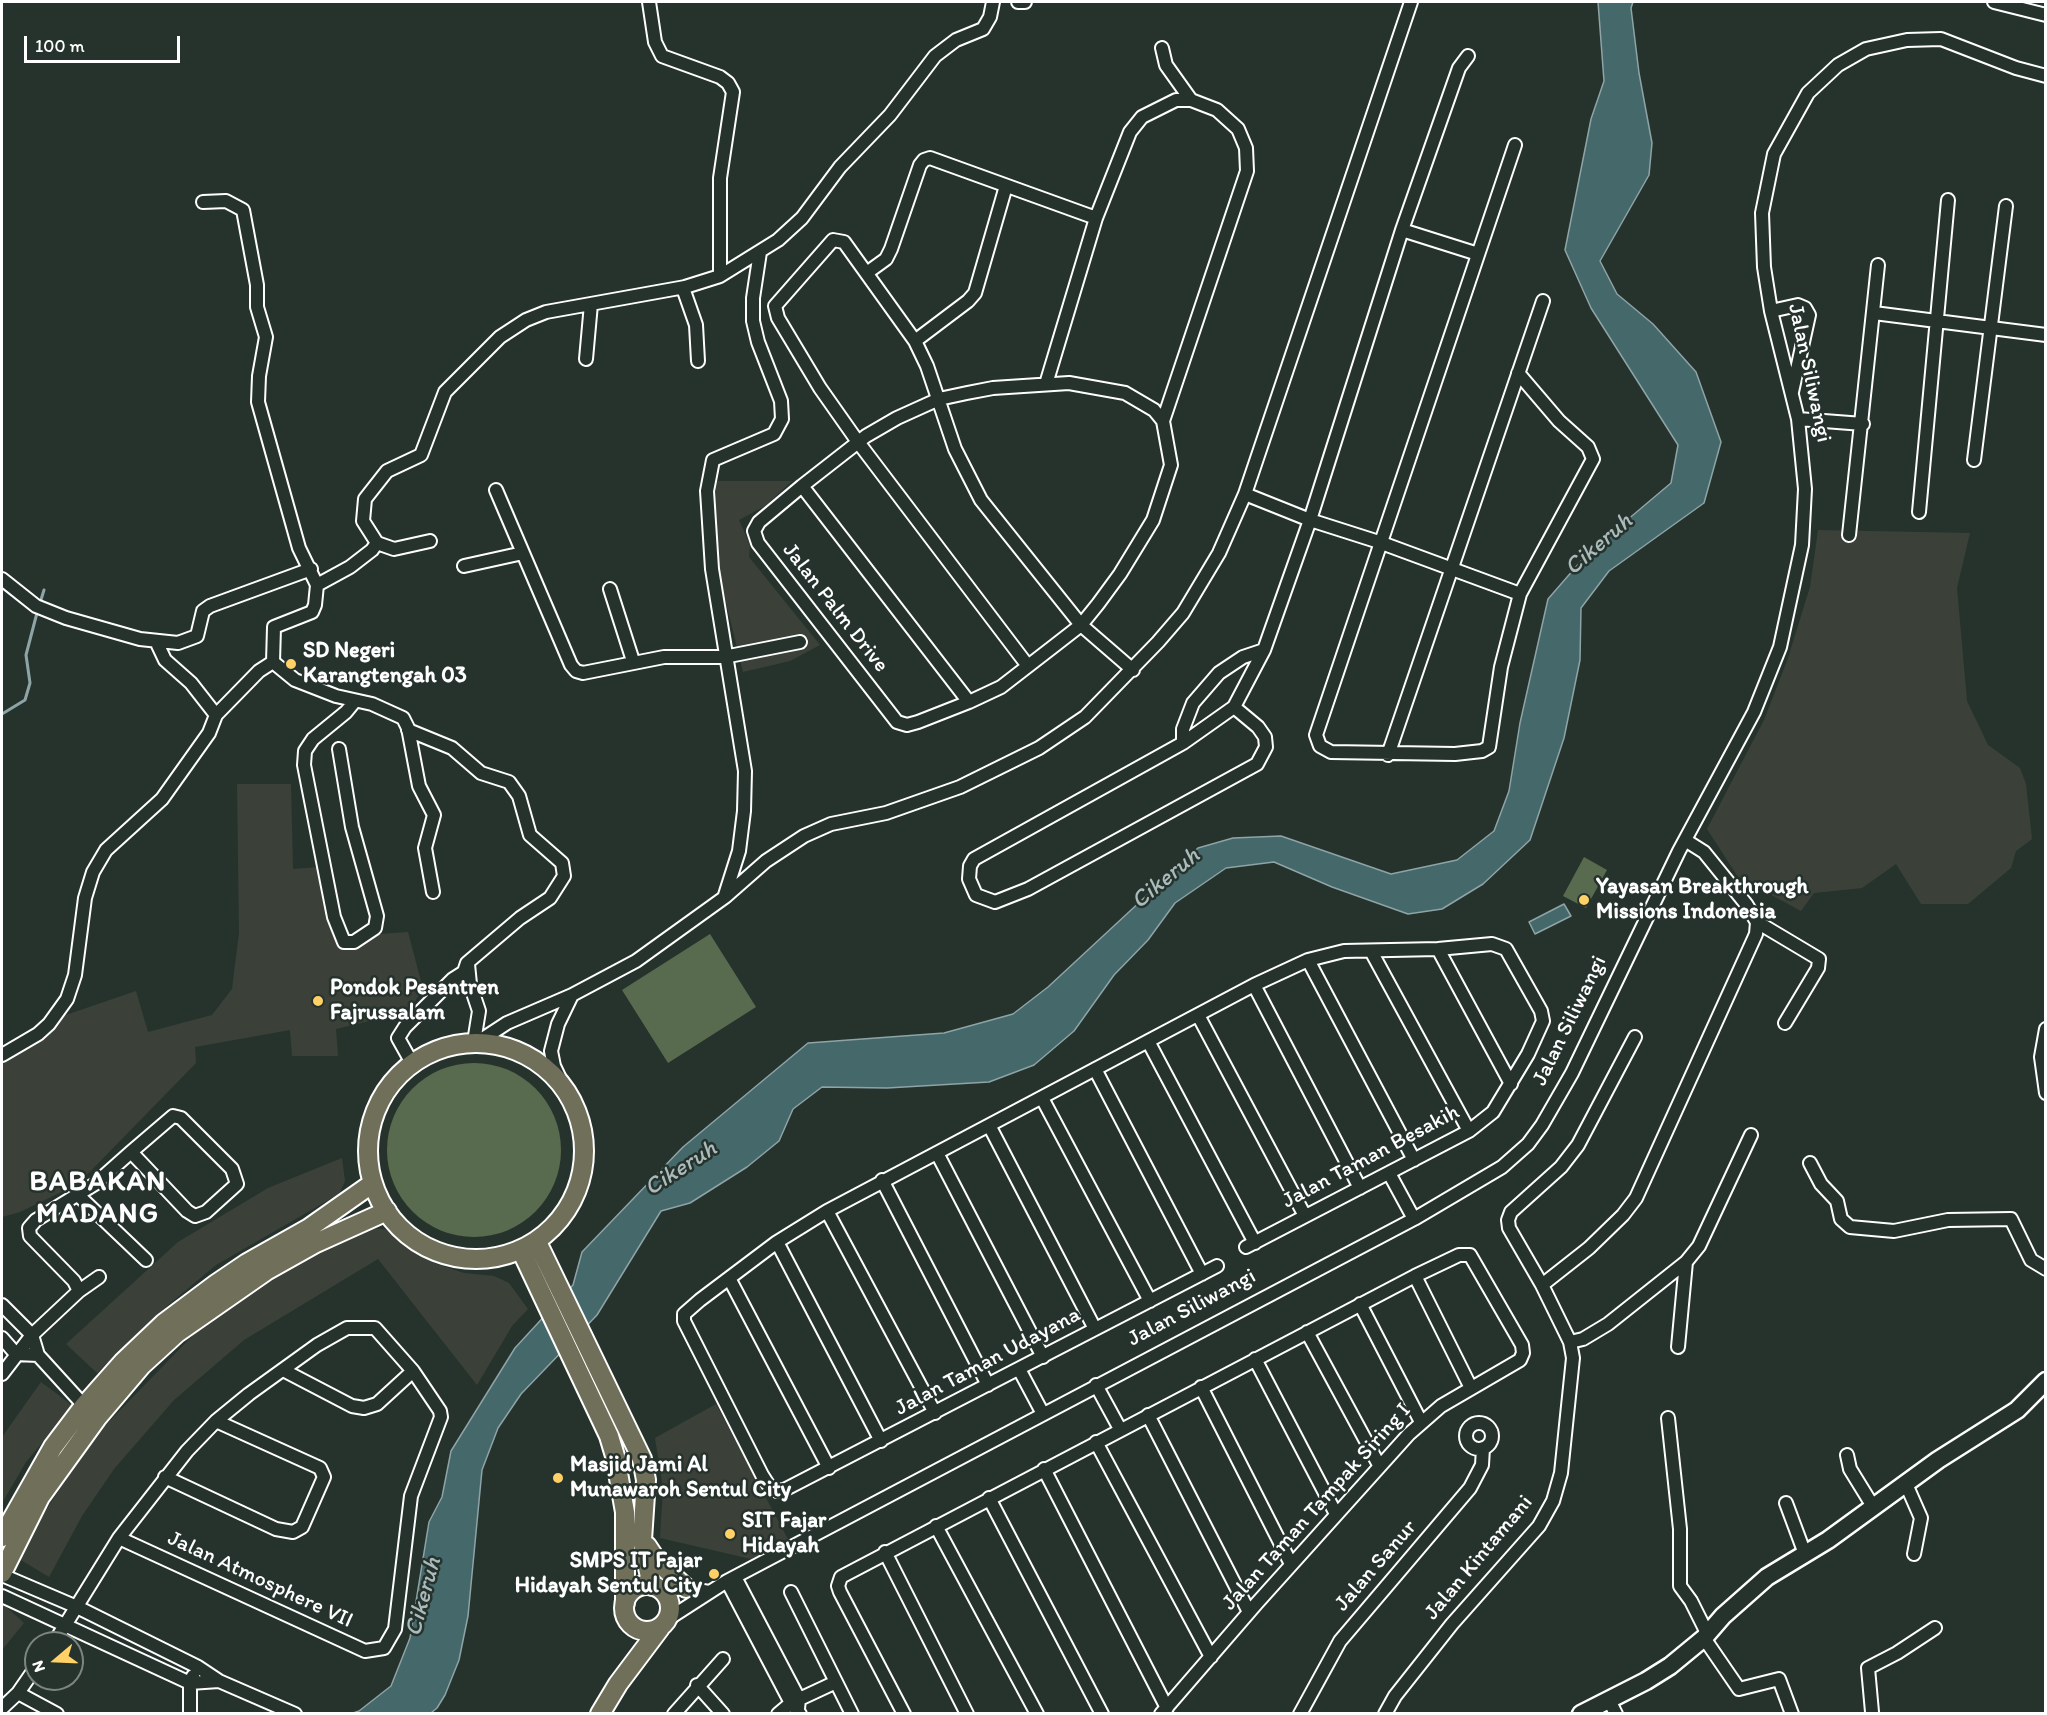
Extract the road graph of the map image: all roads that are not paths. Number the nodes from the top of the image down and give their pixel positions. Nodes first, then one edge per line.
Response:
1 (649, 2) edge
2 (993, 2) edge
3 (1018, 2) edge
4 (1024, 2) edge
5 (1411, 2) edge
6 (1994, 2) edge
7 (2031, 6) edge
8 (2046, 15) edge
9 (1162, 48) dead end
10 (1467, 56) dead end
11 (2046, 76) edge
12 (1191, 100) junction
13 (1515, 145) dead end
14 (1006, 186) junction
15 (1948, 200) dead end
16 (202, 202) dead end
17 (2006, 206) dead end
18 (1096, 218) junction
19 (1402, 230) junction
20 (760, 252) junction
21 (1478, 254) junction
22 (1878, 265) dead end
23 (868, 272) junction
24 (720, 276) junction
25 (682, 288) junction
26 (1543, 301) dead end
27 (591, 304) junction
28 (1771, 311) junction
29 (1874, 313) junction
30 (1937, 322) junction
31 (1990, 327) junction
32 (2046, 335) edge
33 (915, 340) junction
34 (586, 359) dead end
35 (698, 361) dead end
36 (1518, 372) junction
37 (1046, 384) junction
38 (1792, 393) junction
39 (939, 399) junction
40 (1798, 419) junction
41 (1163, 421) junction
42 (1863, 424) junction
43 (858, 442) junction
44 (1974, 460) dead end
45 (802, 486) junction
46 (496, 490) dead end
47 (1245, 494) junction
48 (1919, 512) dead end
49 (1310, 520) junction
50 (1849, 535) dead end
51 (430, 541) dead end
52 (1379, 542) junction
53 (377, 543) junction
54 (523, 554) junction
55 (464, 566) dead end
56 (1452, 567) junction
57 (311, 569) junction
58 (2, 579) edge
59 (317, 585) junction
60 (610, 589) dead end
61 (1520, 594) junction
62 (1081, 625) junction
63 (156, 640) junction
64 (800, 642) dead end
65 (1264, 650) junction
66 (724, 657) junction
67 (273, 662) junction
68 (633, 662) junction
69 (1028, 666) junction
70 (1132, 670) junction
71 (356, 701) junction
72 (969, 702) junction
73 (1234, 707) junction
74 (216, 715) junction
75 (408, 730) junction
76 (1183, 743) junction
77 (339, 749) dead end
78 (1388, 754) junction
79 (1685, 840) junction
80 (433, 891) dead end
81 (725, 897) junction
82 (1757, 922) junction
83 (1438, 949) junction
84 (1371, 951) junction
85 (1308, 960) junction
86 (467, 963) junction
87 (1254, 985) junction
88 (572, 995) junction
89 (1198, 1015) junction
90 (1785, 1023) dead end
91 (2046, 1029) edge
92 (1635, 1037) dead end
93 (1148, 1041) junction
94 (476, 1042) junction
95 (2, 1055) edge
96 (412, 1063) junction
97 (1095, 1069) junction
98 (1511, 1084) junction
99 (563, 1085) junction
100 (2046, 1093) edge
101 (1042, 1098) junction
102 (990, 1127) junction
103 (1469, 1131) junction
104 (1751, 1136) dead end
105 (130, 1152) junction
106 (937, 1153) junction
107 (1414, 1160) junction
108 (1810, 1163) dead end
109 (1389, 1173) junction
110 (882, 1180) junction
111 (373, 1183) junction
112 (1360, 1188) junction
113 (79, 1196) junction
114 (387, 1211) junction
115 (827, 1211) junction
116 (1305, 1216) junction
117 (1414, 1218) junction
118 (777, 1242) junction
119 (529, 1246) junction
120 (146, 1260) dead end
121 (1686, 1262) junction
122 (1217, 1266) dead end
123 (2046, 1269) edge
124 (1202, 1274) junction
125 (1414, 1276) junction
126 (99, 1277) dead end
127 (729, 1278) junction
128 (1542, 1285) junction
129 (78, 1291) junction
130 (553, 1296) junction
131 (1150, 1301) junction
132 (1360, 1304) junction
133 (2, 1305) edge
134 (1095, 1329) junction
135 (1307, 1332) junction
136 (32, 1335) junction
137 (2, 1338) edge
138 (1570, 1342) junction
139 (1678, 1347) dead end
140 (16, 1354) junction
141 (38, 1355) junction
142 (1043, 1357) junction
143 (1255, 1359) junction
144 (1019, 1369) junction
145 (283, 1370) junction
146 (413, 1371) junction
147 (2, 1374) edge
148 (2046, 1381) edge
149 (988, 1385) junction
150 (1096, 1385) junction
151 (1201, 1387) junction
152 (1471, 1388) junction
153 (90, 1412) junction
154 (935, 1413) junction
155 (1042, 1414) junction
156 (1148, 1415) junction
157 (1668, 1418) dead end
158 (216, 1421) junction
159 (1421, 1422) junction
160 (1120, 1429) junction
161 (881, 1441) junction
162 (1096, 1442) junction
163 (1483, 1448) dead end
164 (1847, 1455) dead end
165 (1379, 1465) junction
166 (829, 1468) junction
167 (1044, 1469) junction
168 (165, 1478) junction
169 (1906, 1484) junction
170 (989, 1498) junction
171 (1786, 1503) dead end
172 (1875, 1509) junction
173 (1336, 1514) junction
174 (936, 1526) junction
175 (2, 1537) edge
176 (119, 1538) junction
177 (642, 1540) junction
178 (885, 1552) junction
179 (1805, 1554) junction
180 (1914, 1554) dead end
181 (1291, 1564) junction
182 (2, 1574) edge
183 (731, 1579) junction
184 (657, 1588) junction
185 (686, 1588) junction
186 (709, 1592) junction
187 (791, 1592) dead end
188 (2, 1596) edge
189 (624, 1603) junction
190 (77, 1607) junction
191 (1249, 1612) junction
192 (664, 1623) junction
193 (632, 1625) junction
194 (65, 1627) junction
195 (1935, 1628) dead end
196 (62, 1631) edge
197 (1705, 1636) junction
198 (1210, 1657) junction
199 (723, 1659) dead end
200 (198, 1667) junction
201 (219, 1681) junction
202 (836, 1682) junction
203 (190, 1683) junction
204 (24, 1684) edge
205 (618, 1684) junction
206 (697, 1685) junction
207 (18, 1693) junction
208 (797, 1706) edge
209 (2, 1708) edge
210 (1608, 1708) edge
211 (1164, 1711) edge
212 (57, 1713) edge
213 (190, 1713) edge
214 (295, 1713) edge
215 (600, 1713) edge
216 (674, 1713) edge
217 (723, 1713) edge
218 (778, 1713) edge
219 (852, 1713) edge
220 (904, 1713) edge
221 (968, 1713) edge
222 (1037, 1713) edge
223 (1102, 1713) edge
224 (1300, 1713) edge
225 (1385, 1713) edge
226 (1581, 1713) edge
227 (1792, 1713) edge
228 (1870, 1713) edge

1 - 24 street
2 - 20 street
3 - 4 street
5 - 47 street
6 - 7 street
7 - 8 street
9 - 12 street
10 - 19 street
11 - 28 street, Jalan Siliwangi
12 - 18 street
12 - 41 street
13 - 21 street
14 - 18 street
14 - 23 street
14 - 33 street
15 - 30 street
16 - 57 street
17 - 31 street
18 - 37 street
19 - 21 street
19 - 49 street
20 - 24 street
20 - 66 street
21 - 52 street
22 - 29 street
23 - 33 street
23 - 43 street
24 - 25 street
25 - 27 street
25 - 35 street
26 - 36 street
27 - 34 street
27 - 53 street
28 - 38 street, Jalan Siliwangi
28 - 38 street
29 - 30 street
29 - 42 street
30 - 31 street
30 - 48 street
31 - 32 street
31 - 44 street
33 - 39 street
36 - 56 street
36 - 61 street
37 - 39 street, Jalan Palm Drive
37 - 41 street, Jalan Palm Drive
38 - 40 street, Jalan Siliwangi
39 - 43 street, Jalan Palm Drive
39 - 62 street
40 - 42 street
40 - 79 street, Jalan Siliwangi
41 - 62 street, Jalan Palm Drive
42 - 50 street
43 - 45 street, Jalan Palm Drive
43 - 69 street
45 - 72 street
45 - 72 street, Jalan Palm Drive
46 - 54 street
47 - 49 street
47 - 70 street
49 - 52 street
49 - 65 street
51 - 53 street
52 - 56 street
52 - 78 street
53 - 59 street
54 - 55 street
54 - 68 street
56 - 61 street
56 - 78 street
57 - 59 street
57 - 63 street
58 - 63 street
59 - 67 street
60 - 68 street
61 - 78 street
62 - 69 street, Jalan Palm Drive
62 - 70 street
63 - 74 street
64 - 66 street
65 - 73 street
65 - 76 street
66 - 68 street
66 - 81 street
67 - 71 street
67 - 74 street
69 - 72 street, Jalan Palm Drive
70 - 81 street
71 - 75 street
71 - 77 street
73 - 76 street
73 - 76 street
74 - 95 street
75 - 80 street
75 - 86 street
79 - 82 street
79 - 117 street, Jalan Siliwangi
81 - 88 street
82 - 90 street
82 - 128 street
83 - 84 street
83 - 98 street
83 - 98 street, Jalan Taman Besakih
84 - 85 street
84 - 103 street
85 - 87 street
85 - 107 street
86 - 94 street
86 - 96 street
87 - 89 street
87 - 112 street
88 - 94 street
88 - 99 street
89 - 93 street
89 - 116 street
91 - 100 street
92 - 128 street
93 - 97 street
93 - 116 street, Jalan Taman Besakih
94 - 96 main road
94 - 99 main road
96 - 111 main road
97 - 101 street
97 - 124 street
98 - 103 street, Jalan Taman Besakih
99 - 119 main road
101 - 102 street
101 - 131 street
102 - 106 street
102 - 134 street
103 - 107 street, Jalan Taman Besakih
104 - 121 street
105 - 105 street
105 - 113 street
106 - 110 street
106 - 142 street
107 - 109 street, Jalan Taman Besakih
108 - 123 street
109 - 112 street, Jalan Taman Besakih
109 - 117 street
110 - 115 street
110 - 149 street
111 - 114 main road
111 - 153 main road
112 - 116 street, Jalan Taman Besakih
113 - 120 street
113 - 129 street
114 - 119 main road
114 - 153 main road
115 - 118 street
115 - 154 street
117 - 150 street, Jalan Siliwangi
118 - 127 street
118 - 161 street
119 - 130 main road
121 - 138 street
121 - 139 street
122 - 124 street, Jalan Taman Udayana
124 - 131 street, Jalan Taman Udayana
125 - 132 street
125 - 152 street
125 - 152 street, Jalan Taman Tampak Siring I
126 - 129 street
127 - 166 street
127 - 166 street, Jalan Taman Udayana
128 - 138 street
129 - 136 street
130 - 177 main road
130 - 189 main road
131 - 134 street, Jalan Taman Udayana
132 - 135 street
132 - 159 street
133 - 136 street
134 - 142 street, Jalan Taman Udayana
135 - 143 street
135 - 165 street
136 - 140 street
136 - 141 street
137 - 140 street
138 - 225 street, Jalan Kintamani
140 - 141 street
140 - 147 street
141 - 153 street
142 - 144 street, Jalan Taman Udayana
143 - 151 street
143 - 173 street
144 - 149 street, Jalan Taman Udayana
144 - 155 street
145 - 146 street
145 - 146 street
145 - 158 street
146 - 176 street, Jalan Atmosphere VII
148 - 169 street
149 - 154 street, Jalan Taman Udayana
150 - 155 street, Jalan Siliwangi
150 - 160 street
151 - 156 street
151 - 181 street
152 - 159 street, Jalan Taman Tampak Siring I
153 - 175 main road
153 - 182 main road
154 - 161 street, Jalan Taman Udayana
155 - 183 street, Jalan Siliwangi
156 - 160 street
156 - 191 street
157 - 197 street
158 - 168 street
158 - 168 street
159 - 165 street, Jalan Taman Tampak Siring I
160 - 162 street
161 - 166 street, Jalan Taman Udayana
162 - 167 street
162 - 198 street
163 - 224 street, Jalan Sanur
164 - 172 street
165 - 173 street, Jalan Taman Tampak Siring I
167 - 170 street
167 - 211 street
168 - 176 street
169 - 172 street
169 - 180 street
170 - 174 street
170 - 223 street
171 - 179 street
172 - 179 street
173 - 181 street, Jalan Taman Tampak Siring I
174 - 178 street
174 - 222 street
176 - 190 street
177 - 184 main road
177 - 185 main road
178 - 220 street
178 - 221 street
179 - 197 street
181 - 191 street, Jalan Taman Tampak Siring I
182 - 190 street
183 - 186 street, Jalan Siliwangi
183 - 208 street
184 - 185 street
184 - 189 main road
184 - 192 main road
185 - 186 street
186 - 192 street, Jalan Siliwangi
187 - 202 street
188 - 194 street
189 - 193 main road
190 - 194 street
190 - 200 street
191 - 198 street, Jalan Taman Tampak Siring I
192 - 193 main road
192 - 205 main road
193 - 205 main road
194 - 196 street
194 - 203 street
195 - 228 street
197 - 210 street
197 - 227 street
198 - 211 street, Jalan Taman Tampak Siring I
199 - 206 street
200 - 201 street
200 - 203 street
201 - 203 street
201 - 214 street
202 - 208 street
202 - 219 street
203 - 213 street
204 - 207 street
205 - 215 main road
206 - 216 street
206 - 217 street
207 - 209 street
207 - 212 street
208 - 218 street
210 - 226 street

